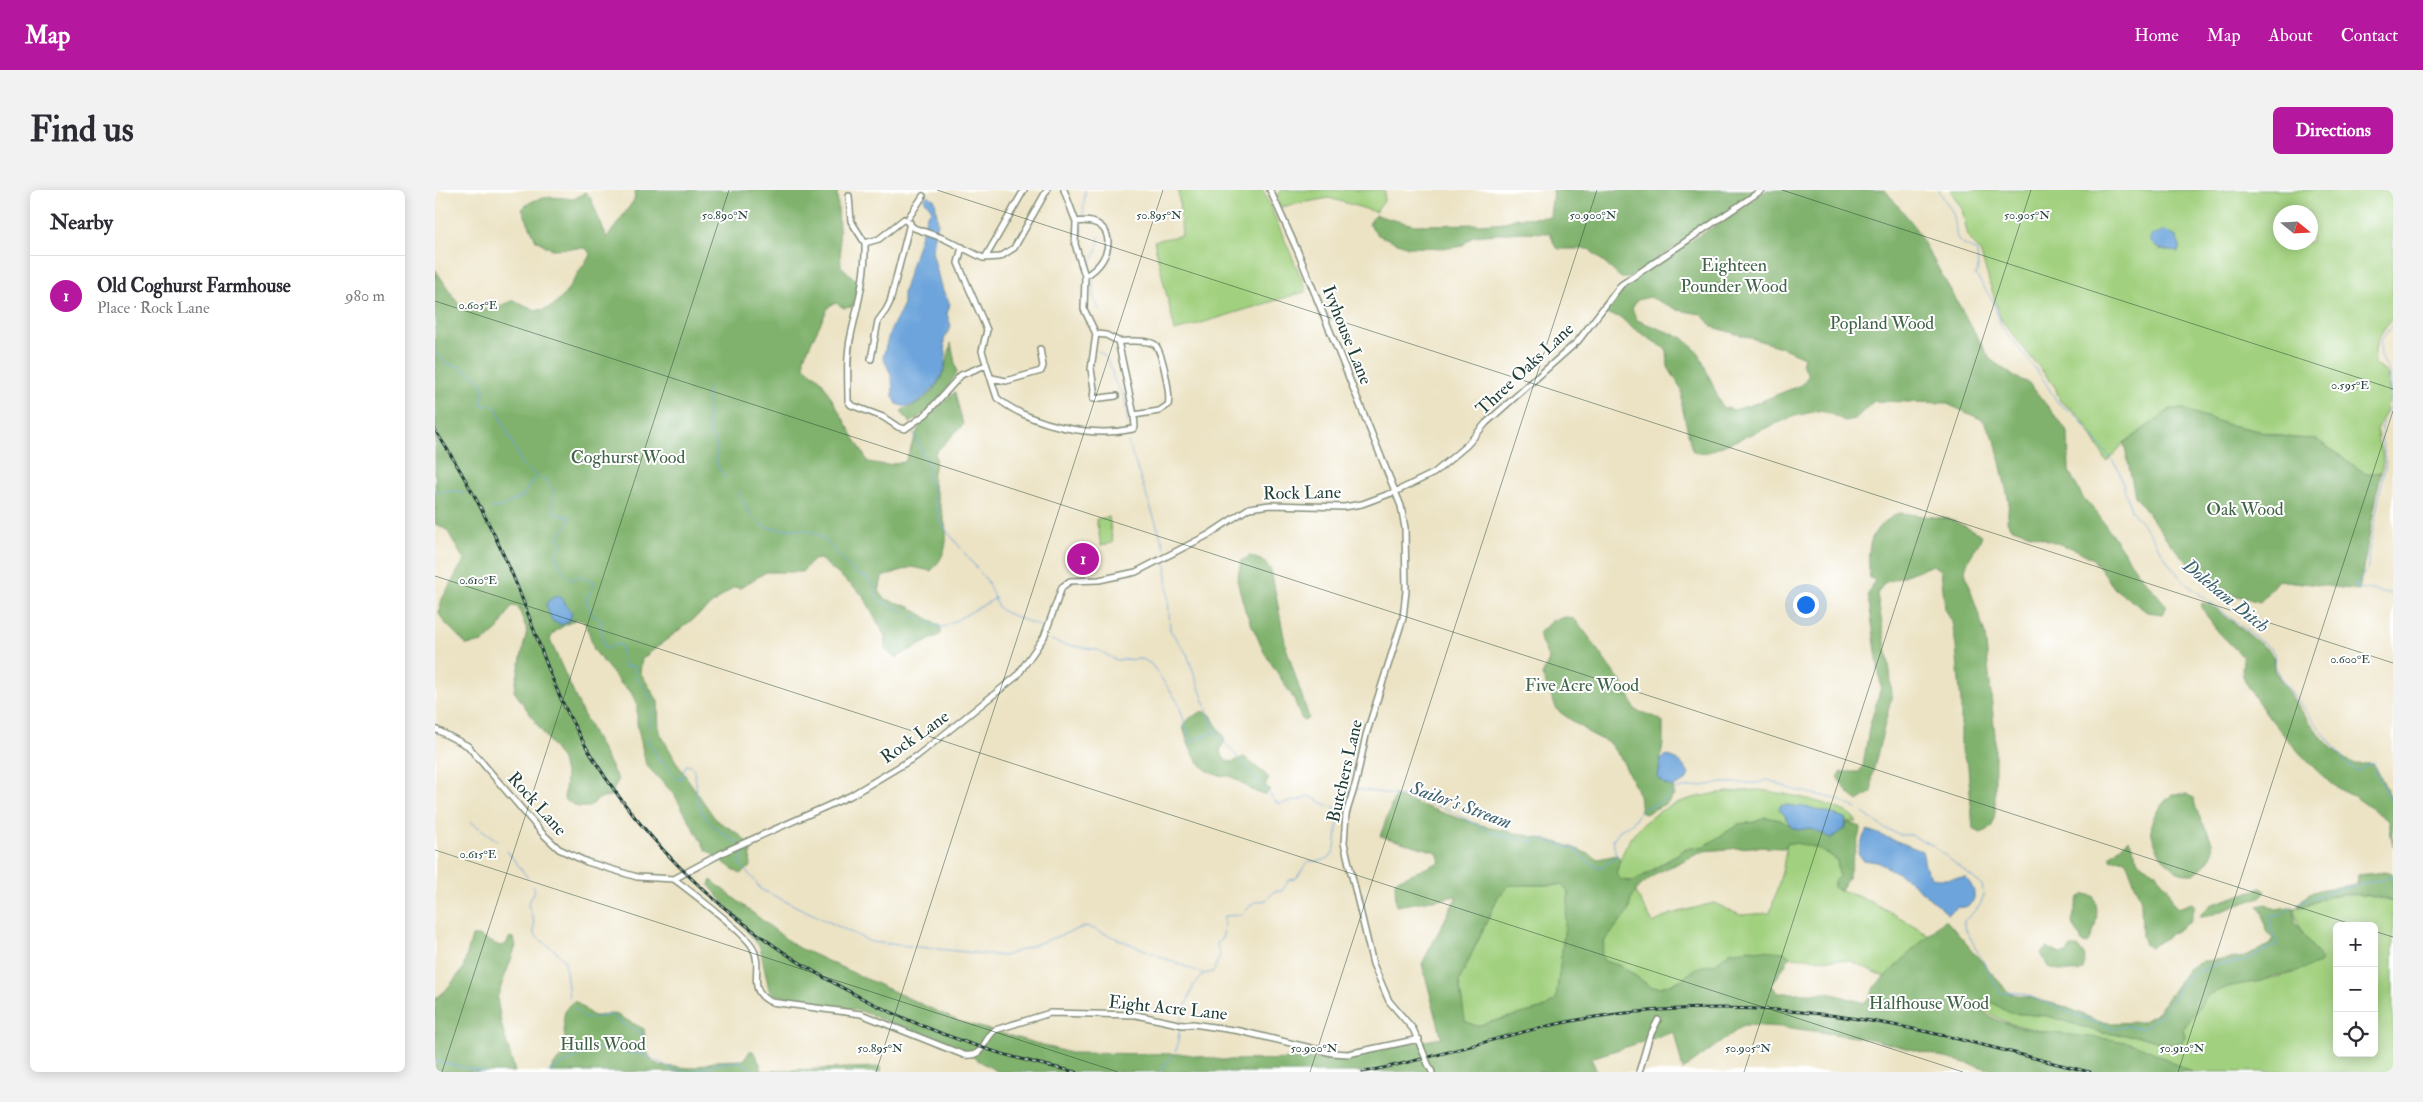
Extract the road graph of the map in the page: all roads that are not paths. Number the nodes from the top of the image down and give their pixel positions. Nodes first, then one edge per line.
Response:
1 (1024, 190) edge
2 (1047, 190) edge
3 (1063, 190) edge
4 (1270, 190) edge
5 (1762, 190) edge
6 (849, 196) dead end
7 (923, 196) dead end
8 (909, 217) dead end
9 (1076, 222) junction
10 (910, 223) junction
11 (865, 243) junction
12 (962, 248) junction
13 (985, 258) junction
14 (1085, 276) junction
15 (1096, 334) junction
16 (1118, 341) junction
17 (1040, 350) dead end
18 (871, 359) dead end
19 (986, 365) junction
20 (992, 378) junction
21 (1116, 396) dead end
22 (1135, 415) junction
23 (1397, 491) junction
24 (435, 729) edge
25 (675, 879) junction
26 (1658, 1020) dead end
27 (1419, 1039) junction
28 (1432, 1072) edge
29 (1639, 1072) edge

1 - 13 street
2 - 13 street
3 - 9 street
4 - 23 street, Ivyhouse Lane
5 - 23 street, Three Oaks Lane
6 - 11 street
7 - 8 street
9 - 14 street
9 - 14 street
10 - 11 street
10 - 12 street
10 - 18 street
11 - 19 street
12 - 13 street
12 - 19 street
14 - 15 street
15 - 16 street
15 - 21 street
16 - 22 street
16 - 22 street
17 - 20 street
19 - 20 street
20 - 22 street
23 - 25 street, Rock Lane
23 - 27 street, Butchers Lane
24 - 25 street, Rock Lane
25 - 27 street, Eight Acre Lane
26 - 29 street
27 - 28 street, Butchers Lane, bridge

